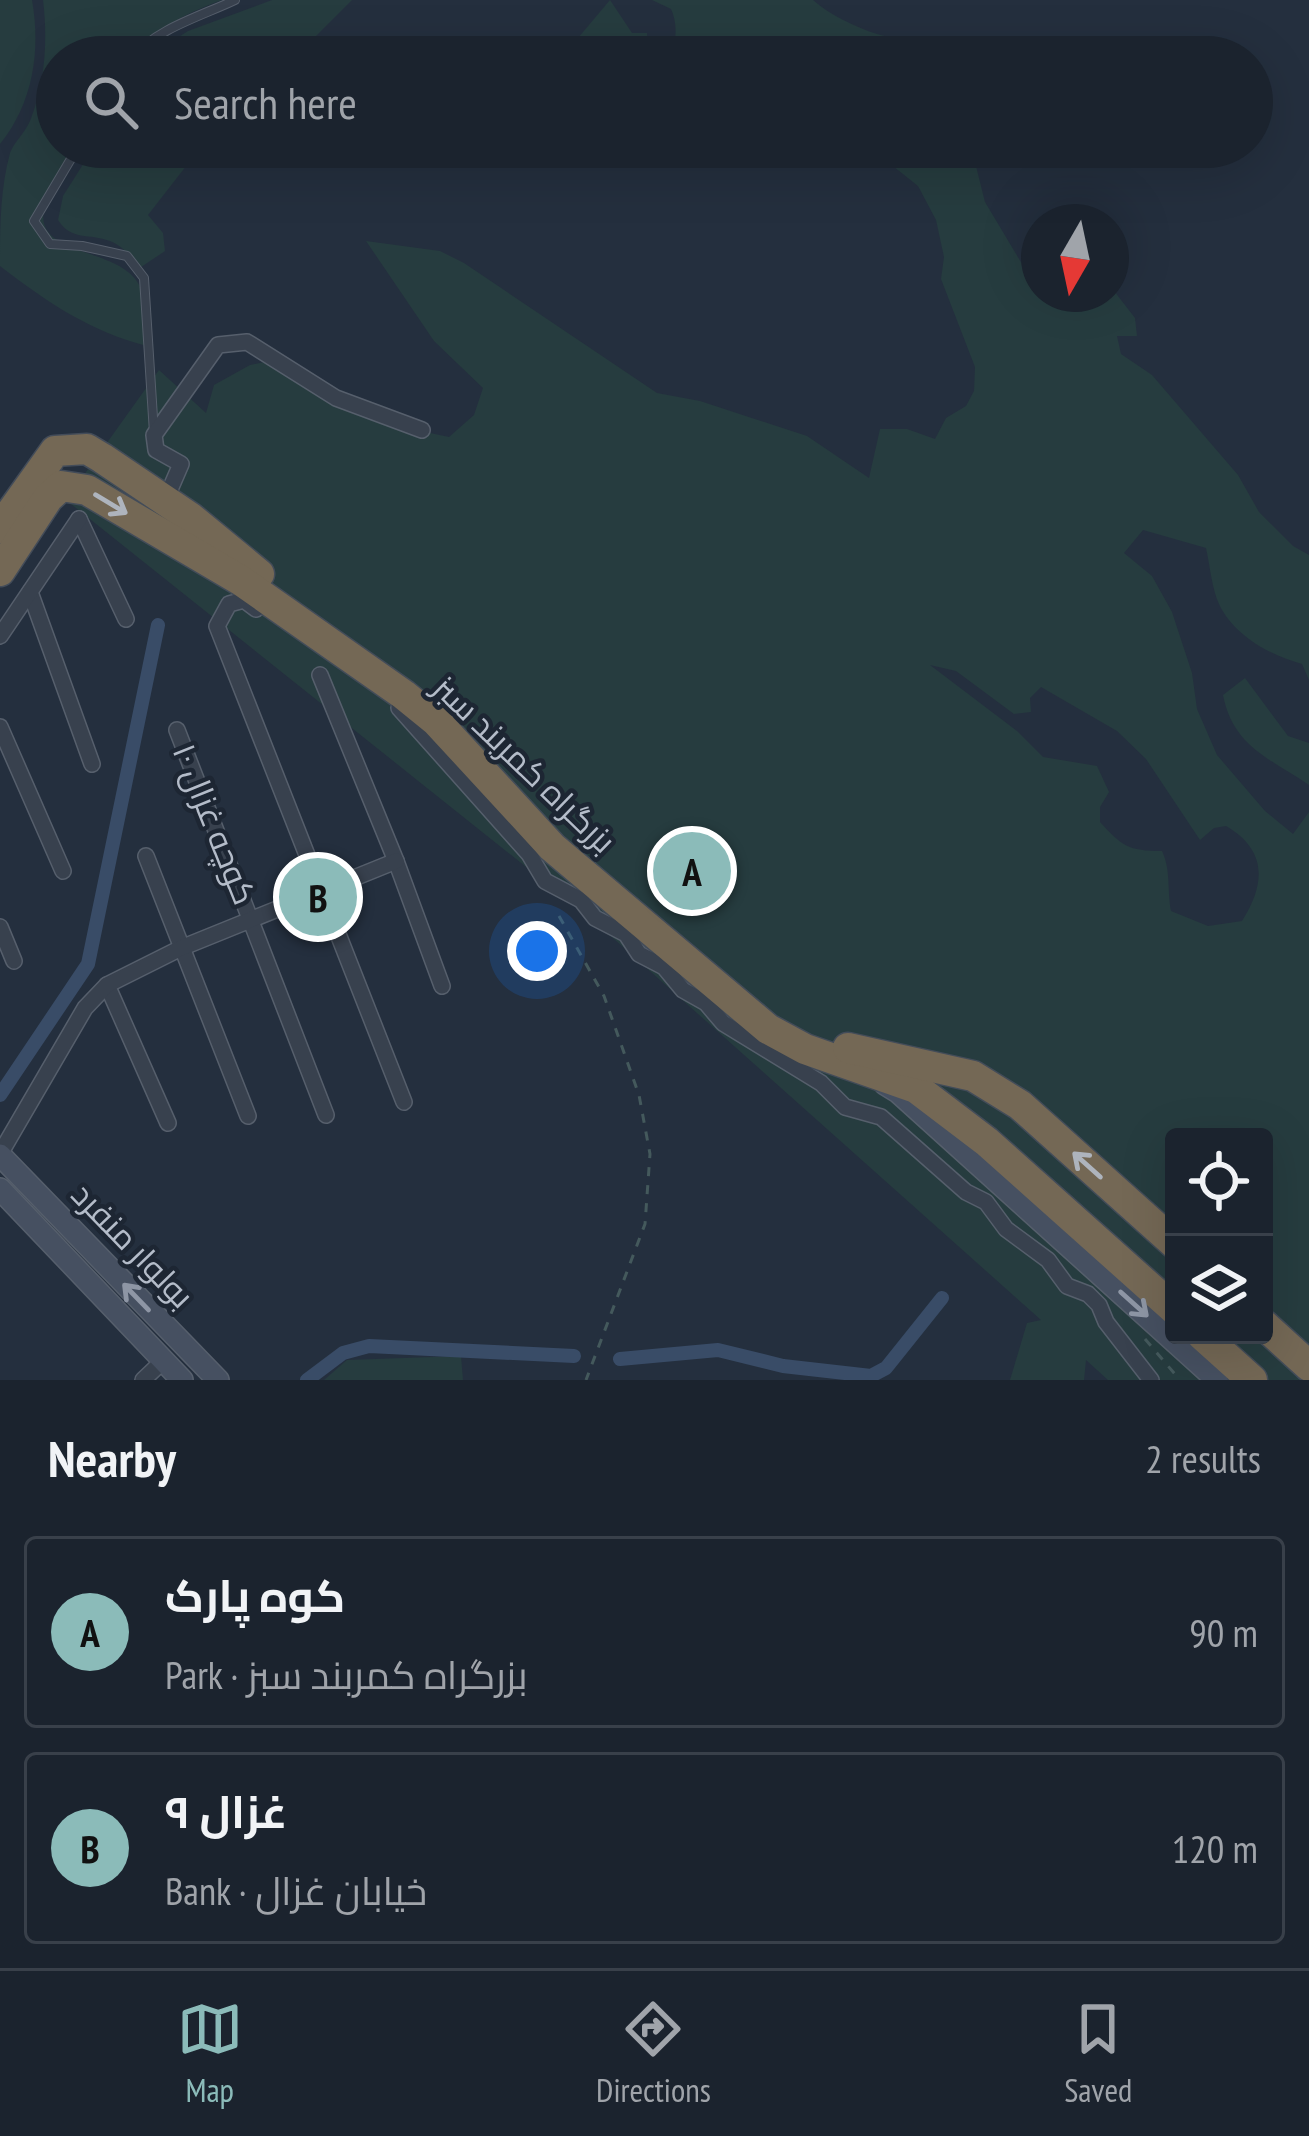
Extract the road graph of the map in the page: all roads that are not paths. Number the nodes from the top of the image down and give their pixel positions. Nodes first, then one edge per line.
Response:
1 (235, 0) edge
2 (162, 36) edge
3 (66, 168) edge
4 (422, 430) dead end
5 (154, 435) junction
6 (176, 520) junction
7 (0, 528) edge
8 (0, 571) edge
9 (30, 592) junction
10 (126, 620) dead end
11 (0, 636) edge
12 (320, 675) dead end
13 (0, 727) edge
14 (177, 730) dead end
15 (92, 764) dead end
16 (146, 856) dead end
17 (396, 861) junction
18 (63, 871) dead end
19 (323, 891) junction
20 (253, 919) junction
21 (0, 927) edge
22 (181, 948) junction
23 (14, 961) dead end
24 (107, 985) junction
25 (442, 986) dead end
26 (853, 1066) junction
27 (404, 1102) dead end
28 (1020, 1105) junction
29 (326, 1115) dead end
30 (248, 1116) dead end
31 (168, 1124) dead end
32 (987, 1142) junction
33 (0, 1154) edge
34 (0, 1189) edge
35 (1166, 1236) edge
36 (1165, 1301) edge
37 (1273, 1333) edge
38 (181, 1343) junction
39 (1212, 1344) edge
40 (163, 1361) junction
41 (1309, 1366) edge
42 (143, 1380) edge
43 (182, 1380) edge
44 (218, 1380) edge
45 (1151, 1380) edge
46 (1217, 1380) edge
47 (1252, 1380) edge

1 - 2 lane
3 - 5 lane
4 - 5 street
5 - 6 street
6 - 7 highway, بزرگراه کمربند سبز
8 -> 6 highway, بزرگراه کمربند سبز
6 - 26 highway, بزرگراه کمربند سبز
6 - 28 highway, بزرگراه کمربند سبز
9 - 10 street
9 - 11 street
9 - 15 street
12 - 17 street
13 - 18 street
14 - 20 street, کوچه غزال ۱۰
16 - 22 street
17 - 19 street
17 - 25 street
19 - 20 street
19 - 27 street
19 - 45 street
20 - 22 street
20 - 29 street, کوچه غزال ۱۰
21 - 23 street
22 - 24 street
22 - 30 street
24 - 31 street
24 - 33 street
26 - 32 highway, بزرگراه کمربند سبز
26 -> 46 street
28 - 32 highway
35 -> 28 highway, بزرگراه کمربند سبز
32 - 36 highway, بزرگراه کمربند سبز
38 -> 33 street, بولوار منفرد
34 - 40 street, بولوار منفرد
37 - 41 highway
38 - 40 street
38 - 44 street, بولوار منفرد
39 - 47 highway
40 - 42 street
40 - 43 street, بولوار منفرد

